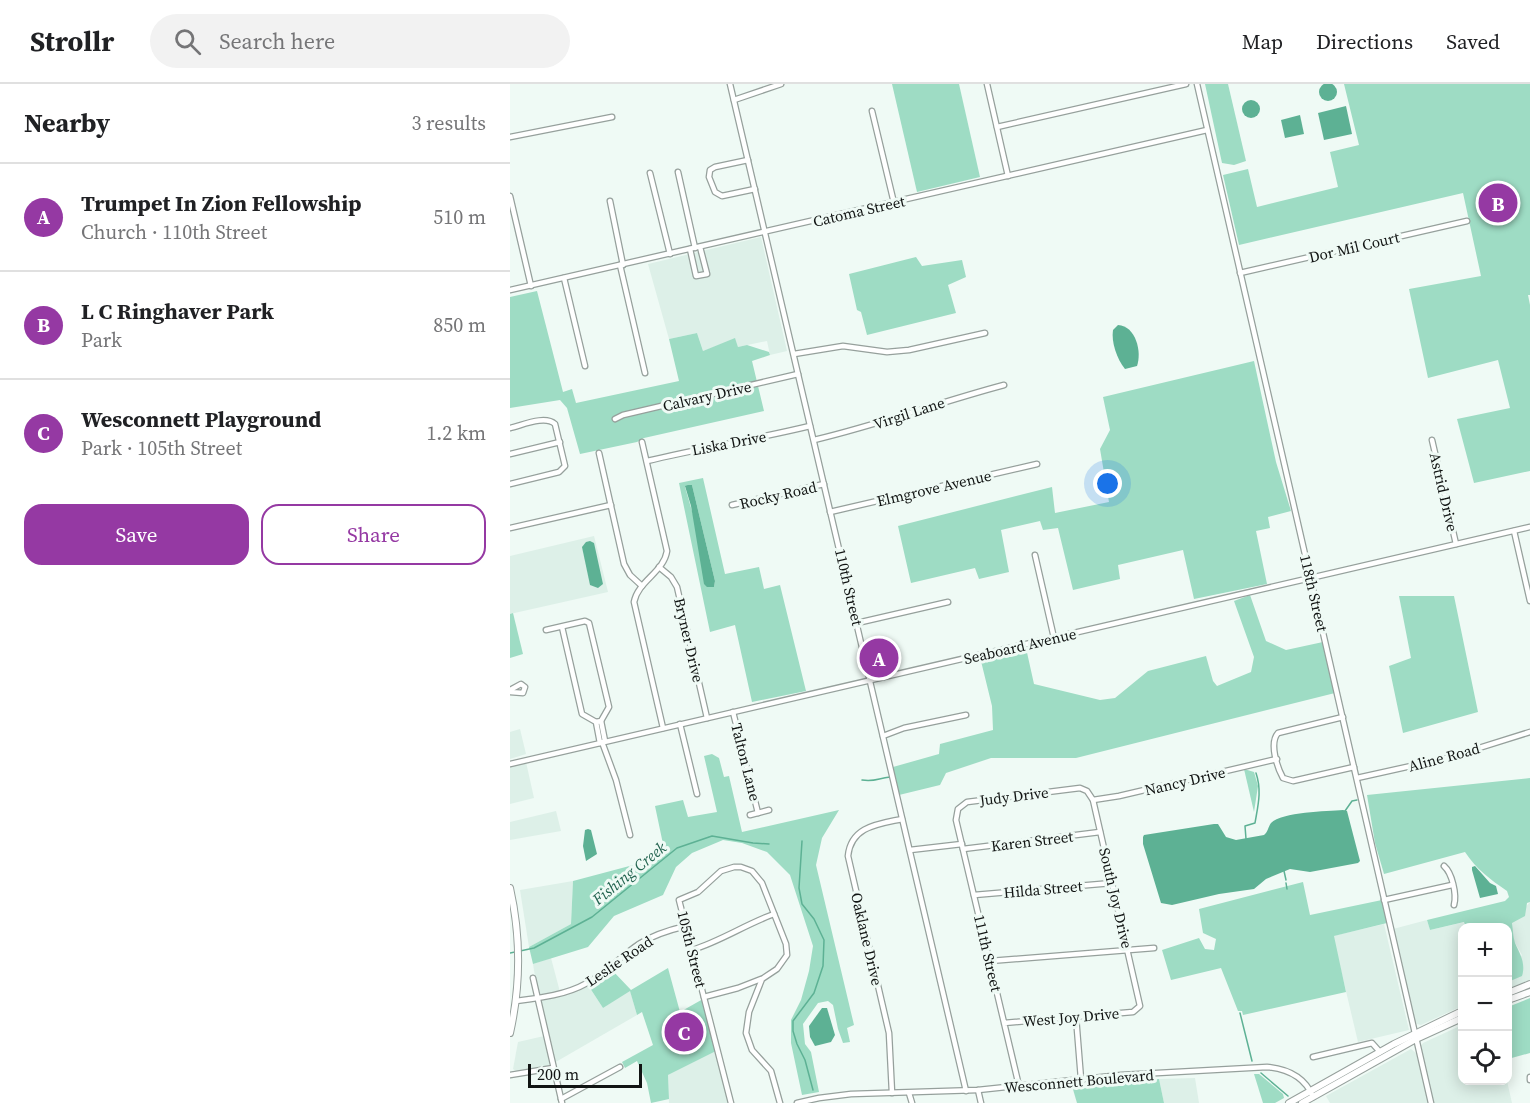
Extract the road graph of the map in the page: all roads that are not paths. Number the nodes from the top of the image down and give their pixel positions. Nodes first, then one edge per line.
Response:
1 (730, 84) edge
2 (782, 84) edge
3 (987, 84) edge
4 (1186, 84) edge
5 (1197, 84) edge
6 (734, 100) junction
7 (872, 111) dead end
8 (612, 117) dead end
9 (997, 127) junction
10 (1207, 130) junction
11 (510, 137) edge
12 (748, 159) junction
13 (678, 172) dead end
14 (650, 173) dead end
15 (1008, 176) junction
16 (755, 189) junction
17 (510, 196) edge
18 (610, 201) dead end
19 (894, 203) junction
20 (512, 209) edge
21 (1467, 221) dead end
22 (765, 232) junction
23 (695, 248) junction
24 (670, 254) junction
25 (622, 265) junction
26 (1240, 273) junction
27 (564, 278) junction
28 (531, 286) junction
29 (510, 290) edge
30 (986, 333) dead end
31 (794, 354) junction
32 (585, 366) dead end
33 (645, 373) dead end
34 (798, 374) junction
35 (1004, 385) dead end
36 (615, 419) dead end
37 (810, 426) junction
38 (510, 428) edge
39 (814, 440) junction
40 (1432, 440) dead end
41 (560, 442) junction
42 (642, 442) dead end
43 (599, 453) dead end
44 (510, 454) edge
45 (647, 461) junction
46 (1037, 464) dead end
47 (510, 484) edge
48 (824, 484) junction
49 (611, 505) junction
50 (732, 505) dead end
51 (831, 512) junction
52 (1530, 527) edge
53 (510, 528) edge
54 (1514, 531) junction
55 (1456, 544) junction
56 (1035, 555) dead end
57 (660, 567) junction
58 (1311, 578) junction
59 (642, 586) junction
60 (1530, 601) edge
61 (948, 602) dead end
62 (857, 623) junction
63 (562, 627) junction
64 (546, 630) dead end
65 (1054, 638) junction
66 (870, 680) junction
67 (733, 712) junction
68 (966, 715) dead end
69 (1343, 717) junction
70 (707, 718) junction
71 (598, 722) junction
72 (680, 724) junction
73 (663, 728) junction
74 (1530, 732) edge
75 (883, 736) junction
76 (602, 742) junction
77 (1277, 759) junction
78 (510, 764) edge
79 (1354, 767) junction
80 (1357, 778) junction
81 (1084, 789) joint
82 (697, 794) dead end
83 (1093, 800) junction
84 (769, 810) dead end
85 (758, 813) junction
86 (750, 815) dead end
87 (903, 819) junction
88 (956, 820) joint
89 (1100, 832) junction
90 (630, 835) dead end
91 (962, 847) junction
92 (910, 850) junction
93 (1444, 866) dead end
94 (1112, 883) junction
95 (1452, 885) junction
96 (510, 888) edge
97 (974, 896) junction
98 (1384, 900) junction
99 (1454, 905) dead end
100 (512, 909) edge
101 (774, 914) junction
102 (686, 926) junction
103 (1154, 948) dead end
104 (1128, 949) junction
105 (692, 950) junction
106 (990, 961) junction
107 (533, 978) dead end
108 (762, 979) junction
109 (1530, 984) edge
110 (747, 986) junction
111 (1512, 991) edge
112 (1530, 992) edge
113 (755, 993) junction
114 (704, 997) junction
115 (537, 998) junction
116 (1512, 999) edge
117 (516, 1001) junction
118 (1138, 1010) joint
119 (1458, 1013) edge
120 (1076, 1017) junction
121 (1458, 1020) edge
122 (1004, 1023) junction
123 (510, 1033) edge
124 (1416, 1036) junction
125 (1380, 1052) junction
126 (1313, 1057) dead end
127 (1363, 1064) junction
128 (620, 1067) dead end
129 (553, 1068) junction
130 (510, 1075) edge
131 (1081, 1079) junction
132 (1019, 1086) junction
133 (978, 1090) junction
134 (966, 1091) junction
135 (892, 1093) junction
136 (909, 1093) junction
137 (1312, 1094) junction
138 (561, 1101) edge
139 (731, 1103) edge
140 (780, 1103) edge
141 (797, 1103) edge
142 (912, 1103) edge
143 (981, 1103) edge
144 (1289, 1103) edge
145 (1302, 1103) edge
146 (1431, 1103) edge

1 - 6 street, 110th Street
2 - 6 street
3 - 9 street
4 - 9 street
5 - 10 street, 118th Street
6 - 12 street, 110th Street
7 - 19 street
8 - 11 street
9 - 15 street
10 - 15 street, Catoma Street
10 - 26 street, 118th Street
12 - 16 street, 110th Street
12 - 16 street
13 - 23 street
14 - 24 street
15 - 19 street, Catoma Street
16 - 22 street, 110th Street
17 - 20 street
18 - 25 street
19 - 22 street, Catoma Street
20 - 28 street
21 - 26 street, Dor Mil Court
22 - 23 street, Catoma Street
22 - 31 street, 110th Street
23 - 23 street
23 - 24 street, Catoma Street
24 - 25 street, Catoma Street
25 - 27 street, Catoma Street
25 - 33 street
26 - 58 street, 118th Street
27 - 28 street, Catoma Street
27 - 32 street
28 - 29 street, Catoma Street
30 - 31 street
31 - 34 street, 110th Street
34 - 36 street, Calvary Drive
34 - 37 street, 110th Street
35 - 39 street, Virgil Lane
37 - 39 street, 110th Street
37 - 45 street, Liska Drive
38 - 41 street
39 - 48 street, 110th Street
40 - 55 street, Astrid Drive
41 - 44 street
41 - 47 street
42 - 45 street
43 - 49 street
45 - 57 street
46 - 51 street, Elmgrove Avenue
48 - 50 street, Rocky Road
48 - 51 street, 110th Street
49 - 53 street
49 - 59 street
51 - 62 street, 110th Street
52 - 54 street, Seaboard Avenue
54 - 55 street, Seaboard Avenue
54 - 60 street
55 - 58 street, Seaboard Avenue
56 - 65 street
57 - 59 street
57 - 70 street, Bryner Drive
58 - 65 street, Seaboard Avenue
58 - 69 street, 118th Street
59 - 73 street
61 - 62 street
62 - 66 street, 110th Street
63 - 64 street
63 - 71 street
63 - 71 street
65 - 66 street, Seaboard Avenue
66 - 67 street, Seaboard Avenue
66 - 75 street, 110th Street
67 - 70 street, Seaboard Avenue
67 - 85 street, Talton Lane
68 - 75 street
69 - 77 street
69 - 79 street, 118th Street
70 - 72 street, Seaboard Avenue
71 - 76 street
72 - 73 street, Seaboard Avenue
72 - 82 street
73 - 76 street, Seaboard Avenue
74 - 80 street, Aline Road
75 - 87 street, 110th Street
76 - 78 street, Seaboard Avenue
76 - 90 street
77 - 79 street
77 - 83 street, Nancy Drive
79 - 80 street, 118th Street
80 - 98 street, 118th Street
81 - 83 street, South Joy Drive
81 - 88 street, Judy Drive
83 - 89 street, South Joy Drive
84 - 85 street
85 - 86 street
87 - 92 street, 110th Street
87 - 135 street, Oaklane Drive
88 - 91 street, 111th Street
89 - 91 street, Karen Street
89 - 94 street, South Joy Drive
91 - 92 street, Karen Street
91 - 97 street, 111th Street
92 - 134 street, 110th Street
93 - 95 street
94 - 97 street, Hilda Street
94 - 104 street, South Joy Drive
95 - 98 street
95 - 99 street
96 - 100 main road
97 - 106 street, 111th Street
98 - 124 street, 118th Street
100 - 117 main road
101 - 102 street, 105th Street
101 - 105 street
101 - 108 street
102 - 105 street, 105th Street
102 - 115 street, Leslie Road
103 - 104 street
104 - 106 street
104 - 118 street, South Joy Drive
105 - 114 street, 105th Street
106 - 122 street, 111th Street
107 - 115 street
108 - 110 street
108 - 113 street
109 - 111 main road
110 - 113 street
110 - 114 street
112 - 116 main road
113 - 140 street
114 - 139 street, 105th Street
115 - 117 street, Leslie Road
115 - 129 street
117 - 123 main road
118 - 120 street, West Joy Drive
119 - 124 main road
120 - 122 street, West Joy Drive
120 - 131 street
121 - 124 main road
122 - 132 street, 111th Street
124 - 125 main road
124 - 127 main road
124 - 146 street, 118th Street
125 - 126 street
125 - 127 main road
127 - 137 main road
128 - 138 street
129 - 130 street
129 - 138 street
131 - 132 street, Wesconnett Boulevard
131 - 137 street, Wesconnett Boulevard
132 - 133 street, Wesconnett Boulevard
133 - 134 street, Wesconnett Boulevard
133 - 143 street
134 - 136 street, Wesconnett Boulevard
135 - 136 street, Wesconnett Boulevard
135 - 141 street, Wesconnett Boulevard
136 - 142 street
137 - 144 main road
137 - 145 main road

